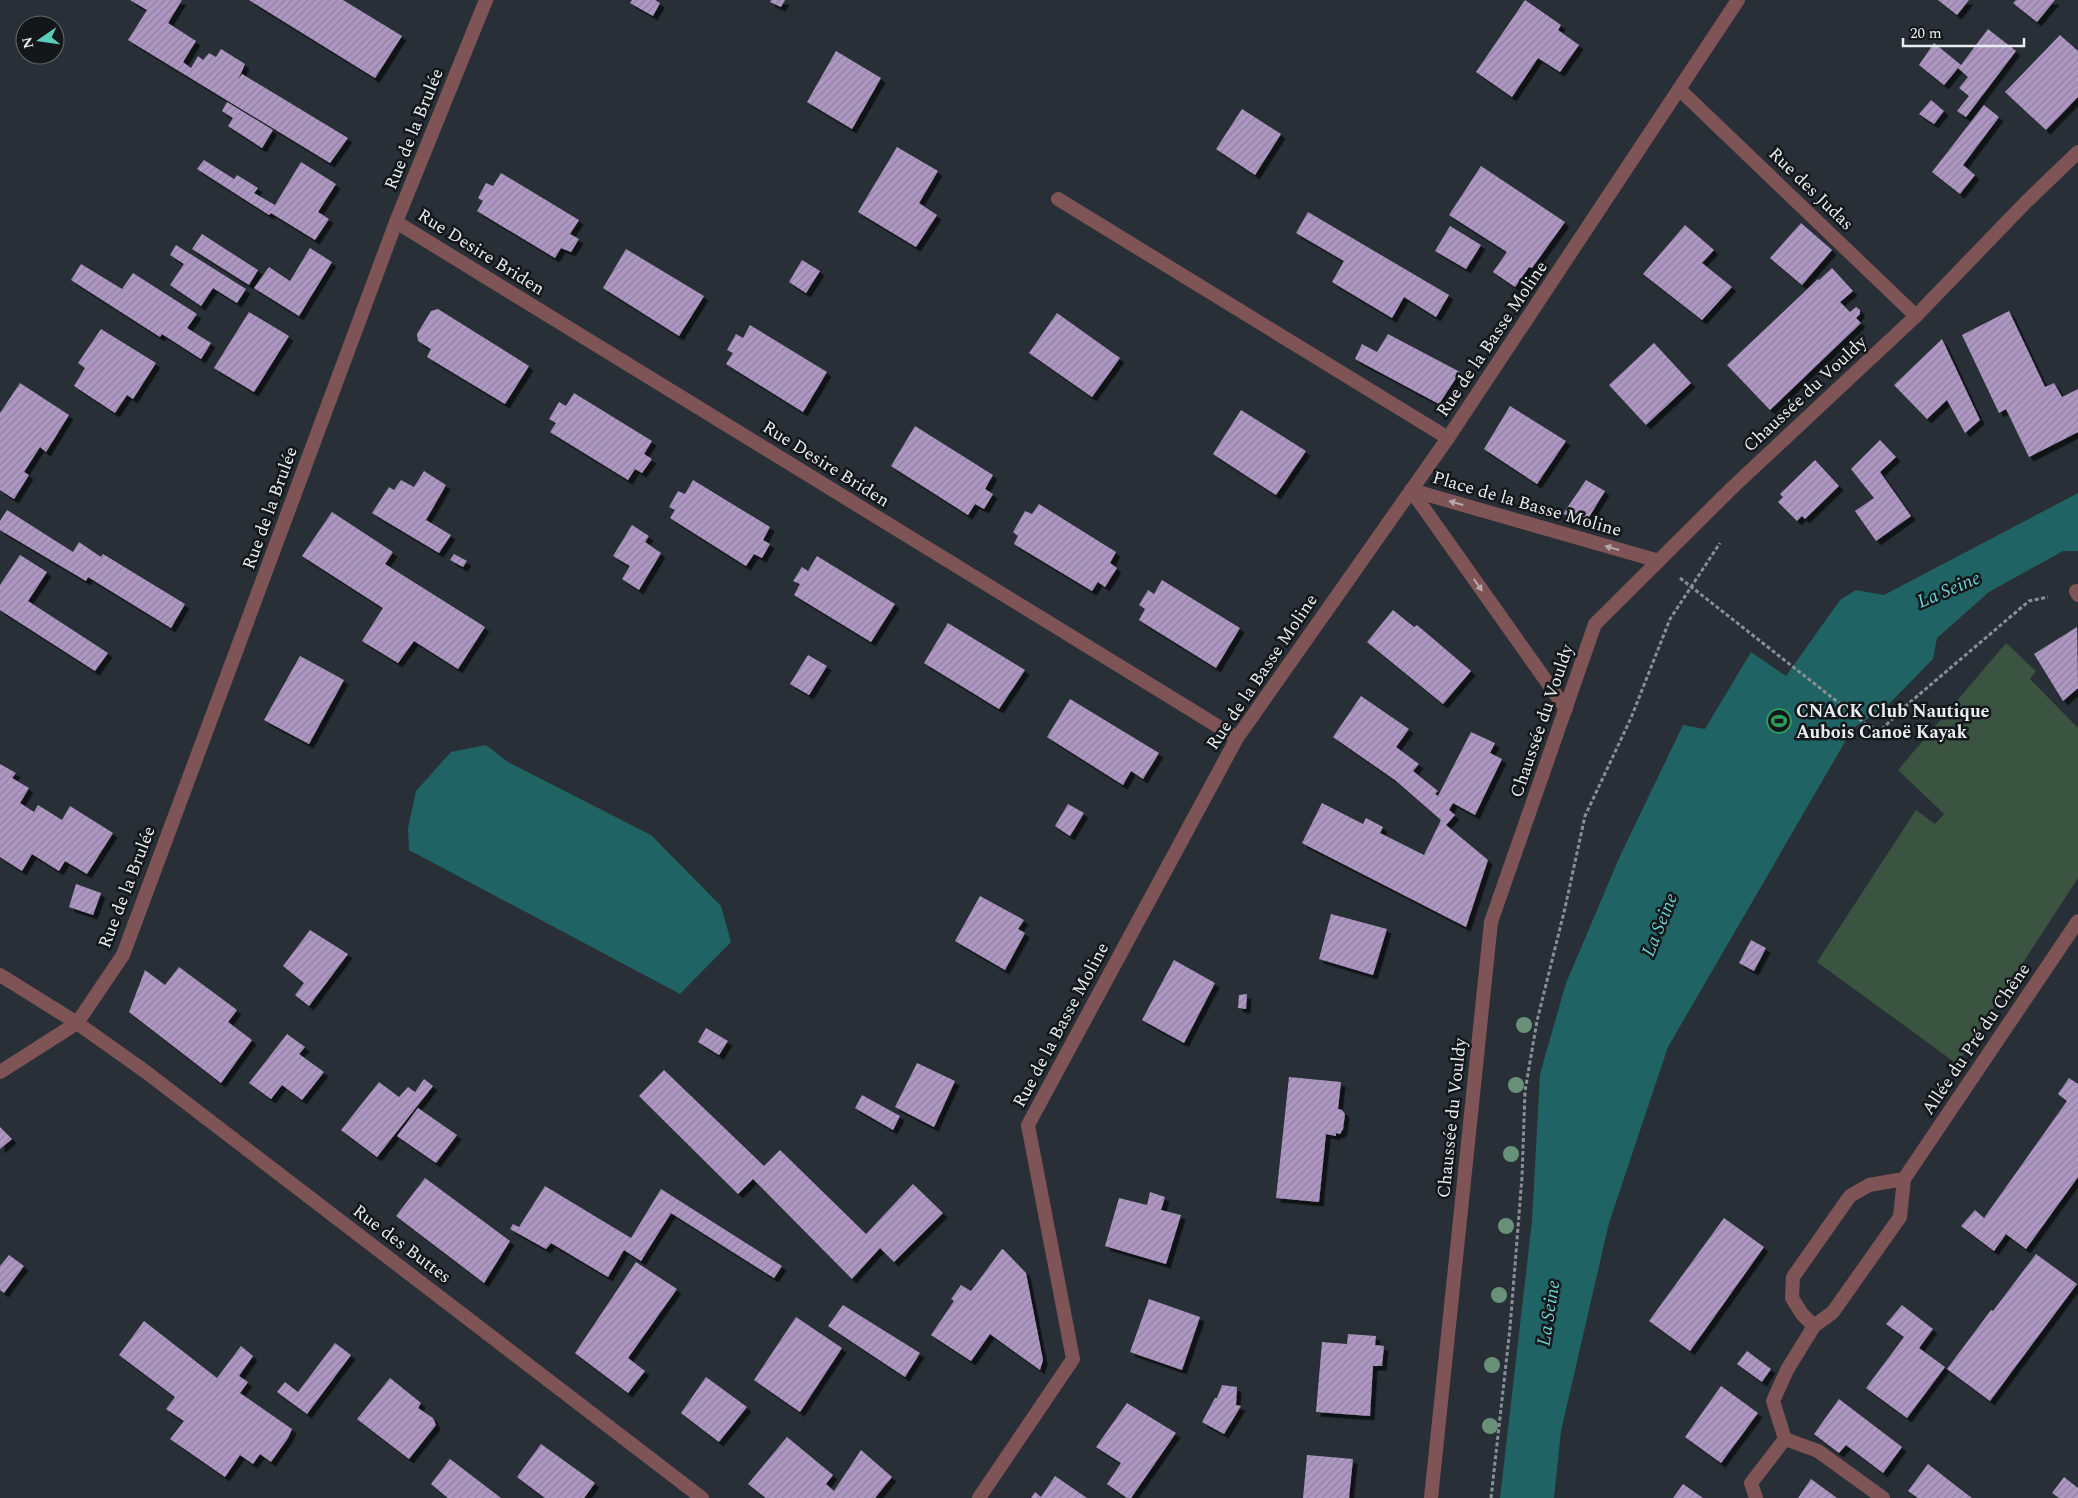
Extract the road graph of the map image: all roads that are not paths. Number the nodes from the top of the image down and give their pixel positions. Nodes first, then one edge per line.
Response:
1 (486, 0) edge
2 (1738, 0) edge
3 (1680, 90) junction
4 (2078, 152) edge
5 (1058, 199) dead end
6 (396, 222) junction
7 (1916, 316) junction
8 (1448, 438) junction
9 (1411, 490) junction
10 (1659, 561) junction
11 (1566, 709) junction
12 (1237, 738) junction
13 (2078, 921) edge
14 (0, 975) edge
15 (78, 1023) junction
16 (0, 1072) edge
17 (1904, 1179) junction
18 (1814, 1326) junction
19 (1786, 1439) junction
20 (702, 1498) edge
21 (979, 1498) edge
22 (1431, 1498) edge
23 (1756, 1498) edge
24 (1883, 1498) edge

1 - 6 street, Rue de la Brulée
2 - 3 street, Rue de la Basse Moline
3 - 7 street, Rue des Judas
3 - 8 street, Rue de la Basse Moline
4 - 7 street, Chaussée du Vouldy
5 - 8 street
6 - 12 street, Rue Desire Briden
6 - 15 street, Rue de la Brulée
7 - 10 street, Chaussée du Vouldy
8 - 9 street, Rue de la Basse Moline
10 -> 9 street, Place de la Basse Moline
9 -> 11 street, Place de la Basse Moline
9 - 12 street, Rue de la Basse Moline
10 - 11 street, Chaussée du Vouldy
11 - 22 street, Chaussée du Vouldy
12 - 21 street, Rue de la Basse Moline
13 - 17 street, Allée du Pré du Chêne
14 - 15 street, Rue des Buttes
15 - 16 street
15 - 20 street, Rue des Buttes
17 - 18 street, Allée du Pré du Chêne
17 - 18 street
18 - 19 street
19 - 23 street
19 - 24 street

